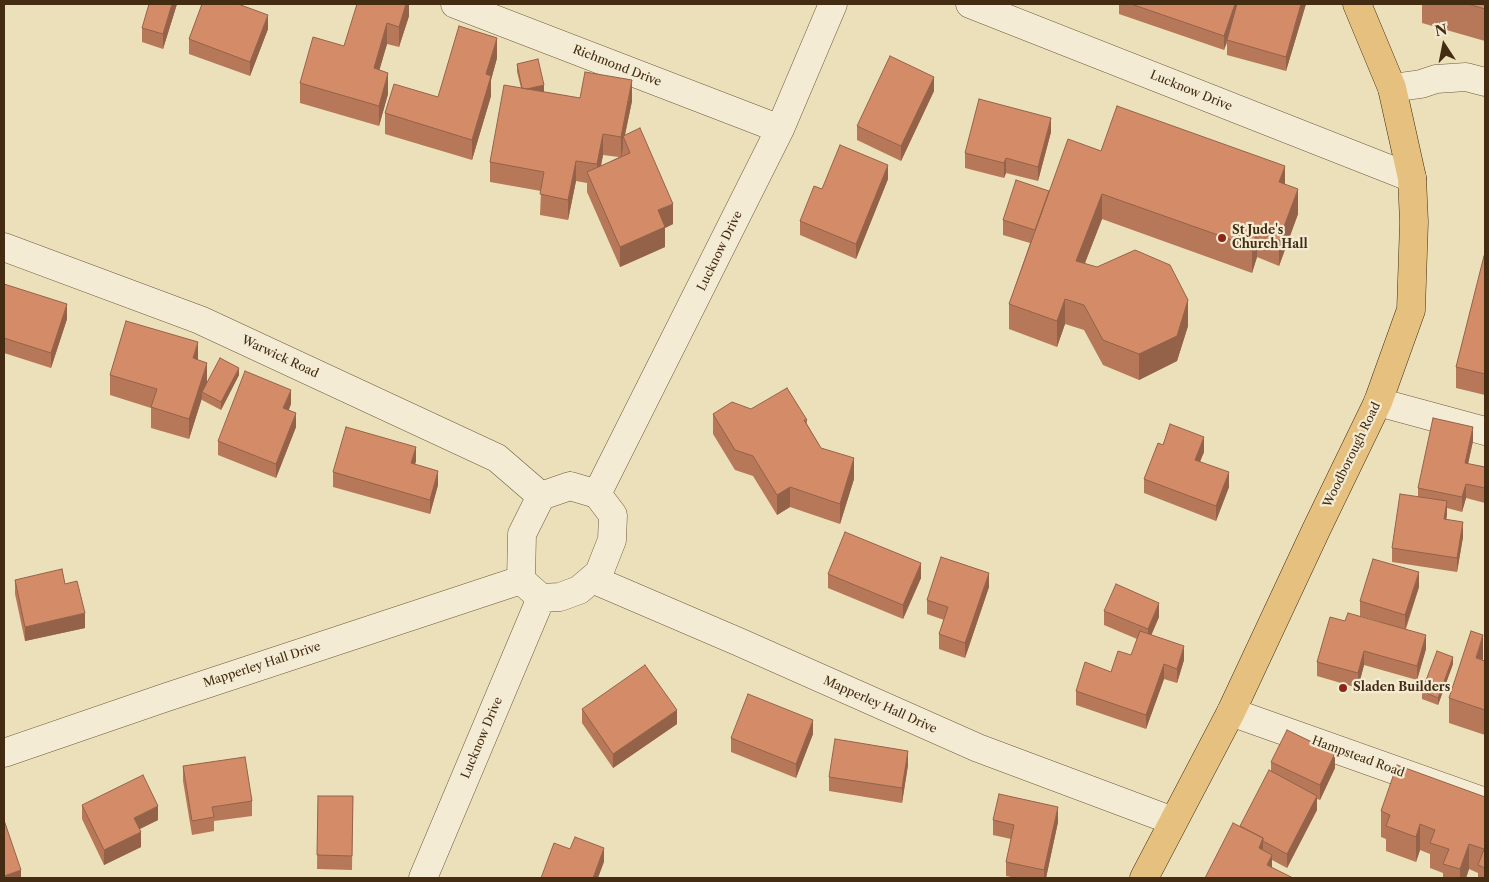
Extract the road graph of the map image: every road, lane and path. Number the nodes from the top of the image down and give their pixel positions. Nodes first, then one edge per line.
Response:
1 (455, 4) edge
2 (833, 4) edge
3 (970, 4) edge
4 (1357, 4) edge
5 (1485, 82) edge
6 (1392, 88) junction
7 (780, 128) junction
8 (1412, 178) junction
9 (4, 247) edge
10 (1378, 402) junction
11 (1485, 432) edge
12 (597, 494) junction
13 (541, 496) junction
14 (521, 580) junction
15 (592, 580) junction
16 (541, 598) junction
17 (1231, 712) junction
18 (4, 753) edge
19 (1485, 802) edge
20 (1173, 821) junction
21 (423, 878) edge
22 (1144, 878) edge

1 - 7 street, Richmond Drive
2 - 7 street, Lucknow Drive
3 - 8 street, Lucknow Drive
4 - 6 main road, Woodborough Road
5 - 6 street
6 - 8 main road, Woodborough Road
7 - 12 street, Lucknow Drive
8 - 10 main road, Woodborough Road
9 - 13 street, Warwick Road
10 - 11 street
10 - 17 main road, Woodborough Road
12 - 13 street
12 - 15 street
13 - 14 street
14 - 16 street
14 - 18 street, Mapperley Hall Drive
15 - 16 street
15 - 20 street, Mapperley Hall Drive
16 - 21 street, Lucknow Drive
17 - 19 street, Hampstead Road
17 - 20 main road, Woodborough Road
20 - 22 main road, Woodborough Road

